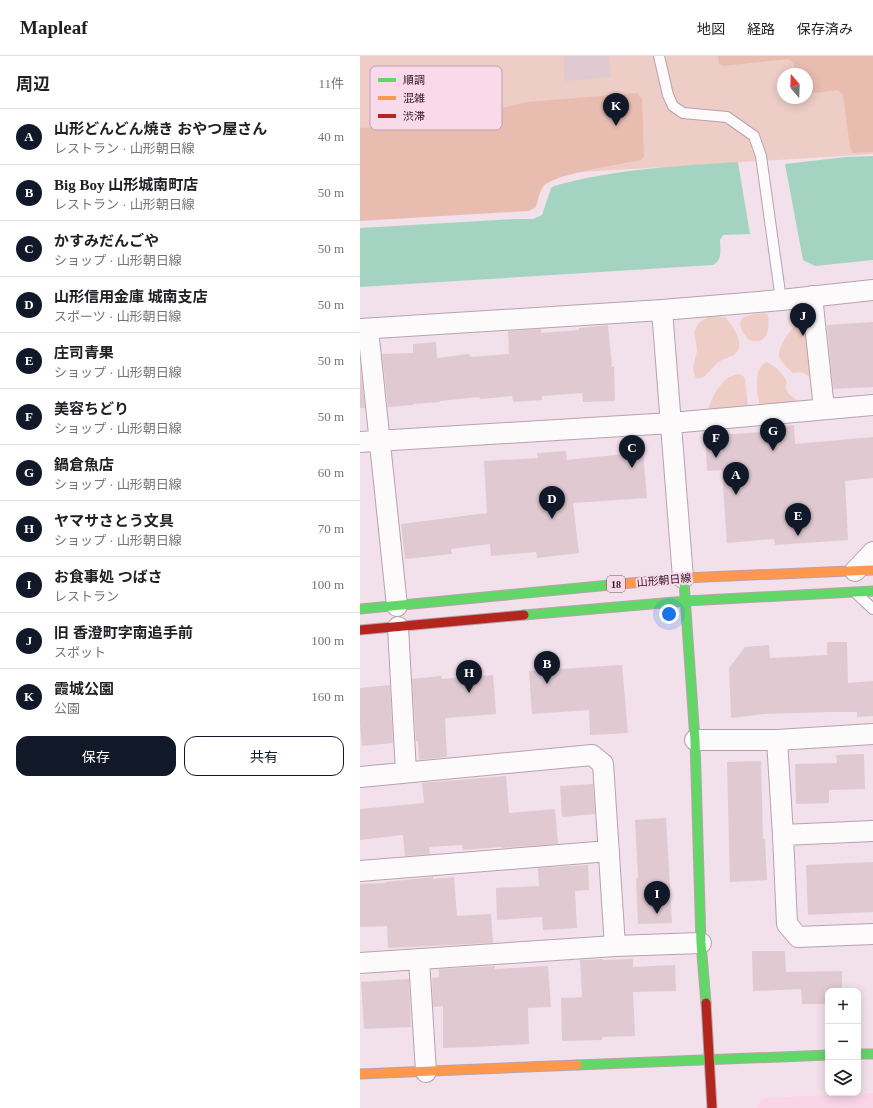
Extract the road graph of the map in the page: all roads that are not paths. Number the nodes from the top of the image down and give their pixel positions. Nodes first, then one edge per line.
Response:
1 (659, 56) edge
2 (873, 290) edge
3 (812, 296) junction
4 (781, 300) junction
5 (662, 310) junction
6 (364, 329) edge
7 (873, 405) edge
8 (824, 409) junction
9 (671, 423) junction
10 (380, 441) junction
11 (360, 442) edge
12 (873, 552) edge
13 (864, 570) edge
14 (683, 578) junction
15 (854, 591) junction
16 (873, 591) edge
17 (686, 601) junction
18 (397, 606) junction
19 (360, 609) edge
20 (873, 609) edge
21 (398, 627) junction
22 (360, 630) edge
23 (873, 734) edge
24 (695, 740) junction
25 (777, 740) junction
26 (406, 772) junction
27 (360, 777) edge
28 (873, 831) edge
29 (783, 836) junction
30 (609, 852) junction
31 (360, 871) edge
32 (873, 934) edge
33 (701, 944) junction
34 (615, 946) junction
35 (419, 959) junction
36 (360, 963) edge
37 (861, 1054) edge
38 (873, 1054) edge
39 (825, 1055) edge
40 (710, 1059) junction
41 (426, 1072) junction
42 (360, 1074) edge
43 (712, 1108) edge

1 - 4 lane
2 - 3 street
3 - 4 street
3 - 8 street
4 - 5 street
5 - 6 street
5 - 9 street
6 - 10 street
7 - 8 street
8 - 9 street
9 - 10 street
9 - 14 street
10 - 11 street
10 - 18 street
12 - 13 street
13 - 14 street, 山形朝日線 / 18
14 - 17 street
14 - 18 street, 山形朝日線 / 18
15 - 16 street, 山形朝日線 / 18
15 - 17 street, 山形朝日線 / 18
15 - 20 lane
17 - 21 street, 山形朝日線 / 18
17 - 24 street
18 - 19 street, 山形朝日線 / 18
21 - 22 street, 山形朝日線 / 18
21 - 26 street
23 - 25 street
24 - 25 street
24 - 33 street
25 - 29 street
26 - 27 street
26 - 30 street
28 - 29 street
29 - 32 street
30 - 31 street
30 - 34 street
33 - 34 street
33 - 40 street
34 - 35 street
35 - 36 street
35 - 41 street
37 - 38 street
39 - 40 street
40 - 41 street
40 - 43 street
41 - 42 street

